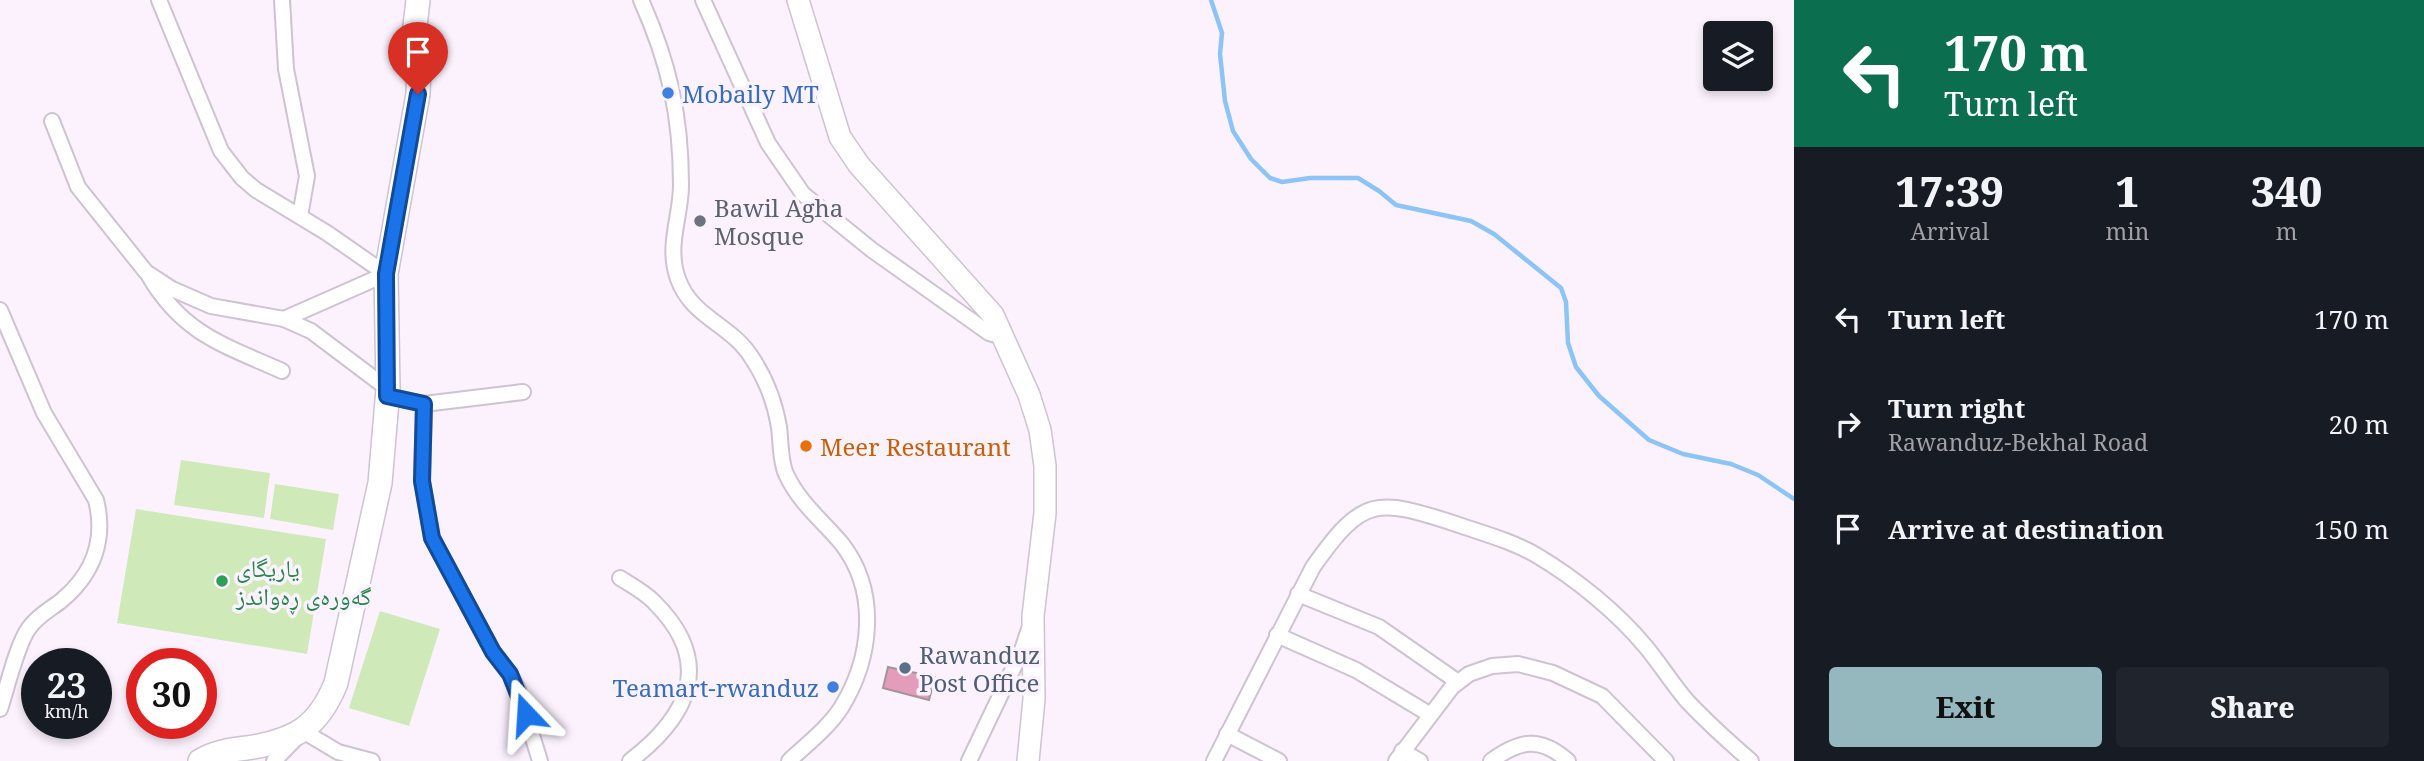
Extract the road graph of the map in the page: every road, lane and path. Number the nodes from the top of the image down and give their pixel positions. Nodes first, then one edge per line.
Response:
1 (159, 0) edge
2 (282, 0) edge
3 (418, 0) edge
4 (641, 0) edge
5 (703, 0) edge
6 (799, 0) edge
7 (52, 121) dead end
8 (300, 216) junction
9 (146, 272) junction
10 (386, 274) junction
11 (0, 310) edge
12 (284, 319) junction
13 (1004, 337) junction
14 (282, 371) dead end
15 (523, 392) dead end
16 (388, 393) junction
17 (424, 404) junction
18 (620, 578) dead end
19 (1298, 594) junction
20 (1033, 616) junction
21 (1277, 635) junction
22 (1458, 682) junction
23 (1002, 690) junction
24 (1034, 699) junction
25 (0, 709) edge
26 (1429, 714) junction
27 (303, 731) junction
28 (1227, 734) junction
29 (1399, 756) edge
30 (200, 761) edge
31 (274, 761) edge
32 (372, 761) edge
33 (540, 761) edge
34 (630, 761) edge
35 (789, 761) edge
36 (969, 761) edge
37 (1028, 761) edge
38 (1214, 761) edge
39 (1279, 761) edge
40 (1419, 761) edge
41 (1491, 761) edge
42 (1568, 761) edge
43 (1666, 761) edge
44 (1751, 761) edge

1 - 8 street
2 - 8 street
3 - 10 main road
4 - 35 street
5 - 13 street
6 - 13 street
7 - 9 street
8 - 10 street
9 - 12 street
9 - 14 street
10 - 12 street
10 - 16 main road
11 - 25 street
12 - 16 street
13 - 20 street
15 - 17 street
16 - 17 street
16 - 27 main road
17 - 33 street
18 - 34 street
19 - 21 street
19 - 22 street
19 - 44 street
20 - 23 street
20 - 24 street
21 - 26 street
21 - 28 street
22 - 26 street
22 - 43 street
23 - 24 street
23 - 36 street
24 - 37 street
26 - 29 street
27 - 30 main road
27 - 31 street
27 - 32 street
28 - 38 street
28 - 39 street
29 - 40 street
41 - 42 street

